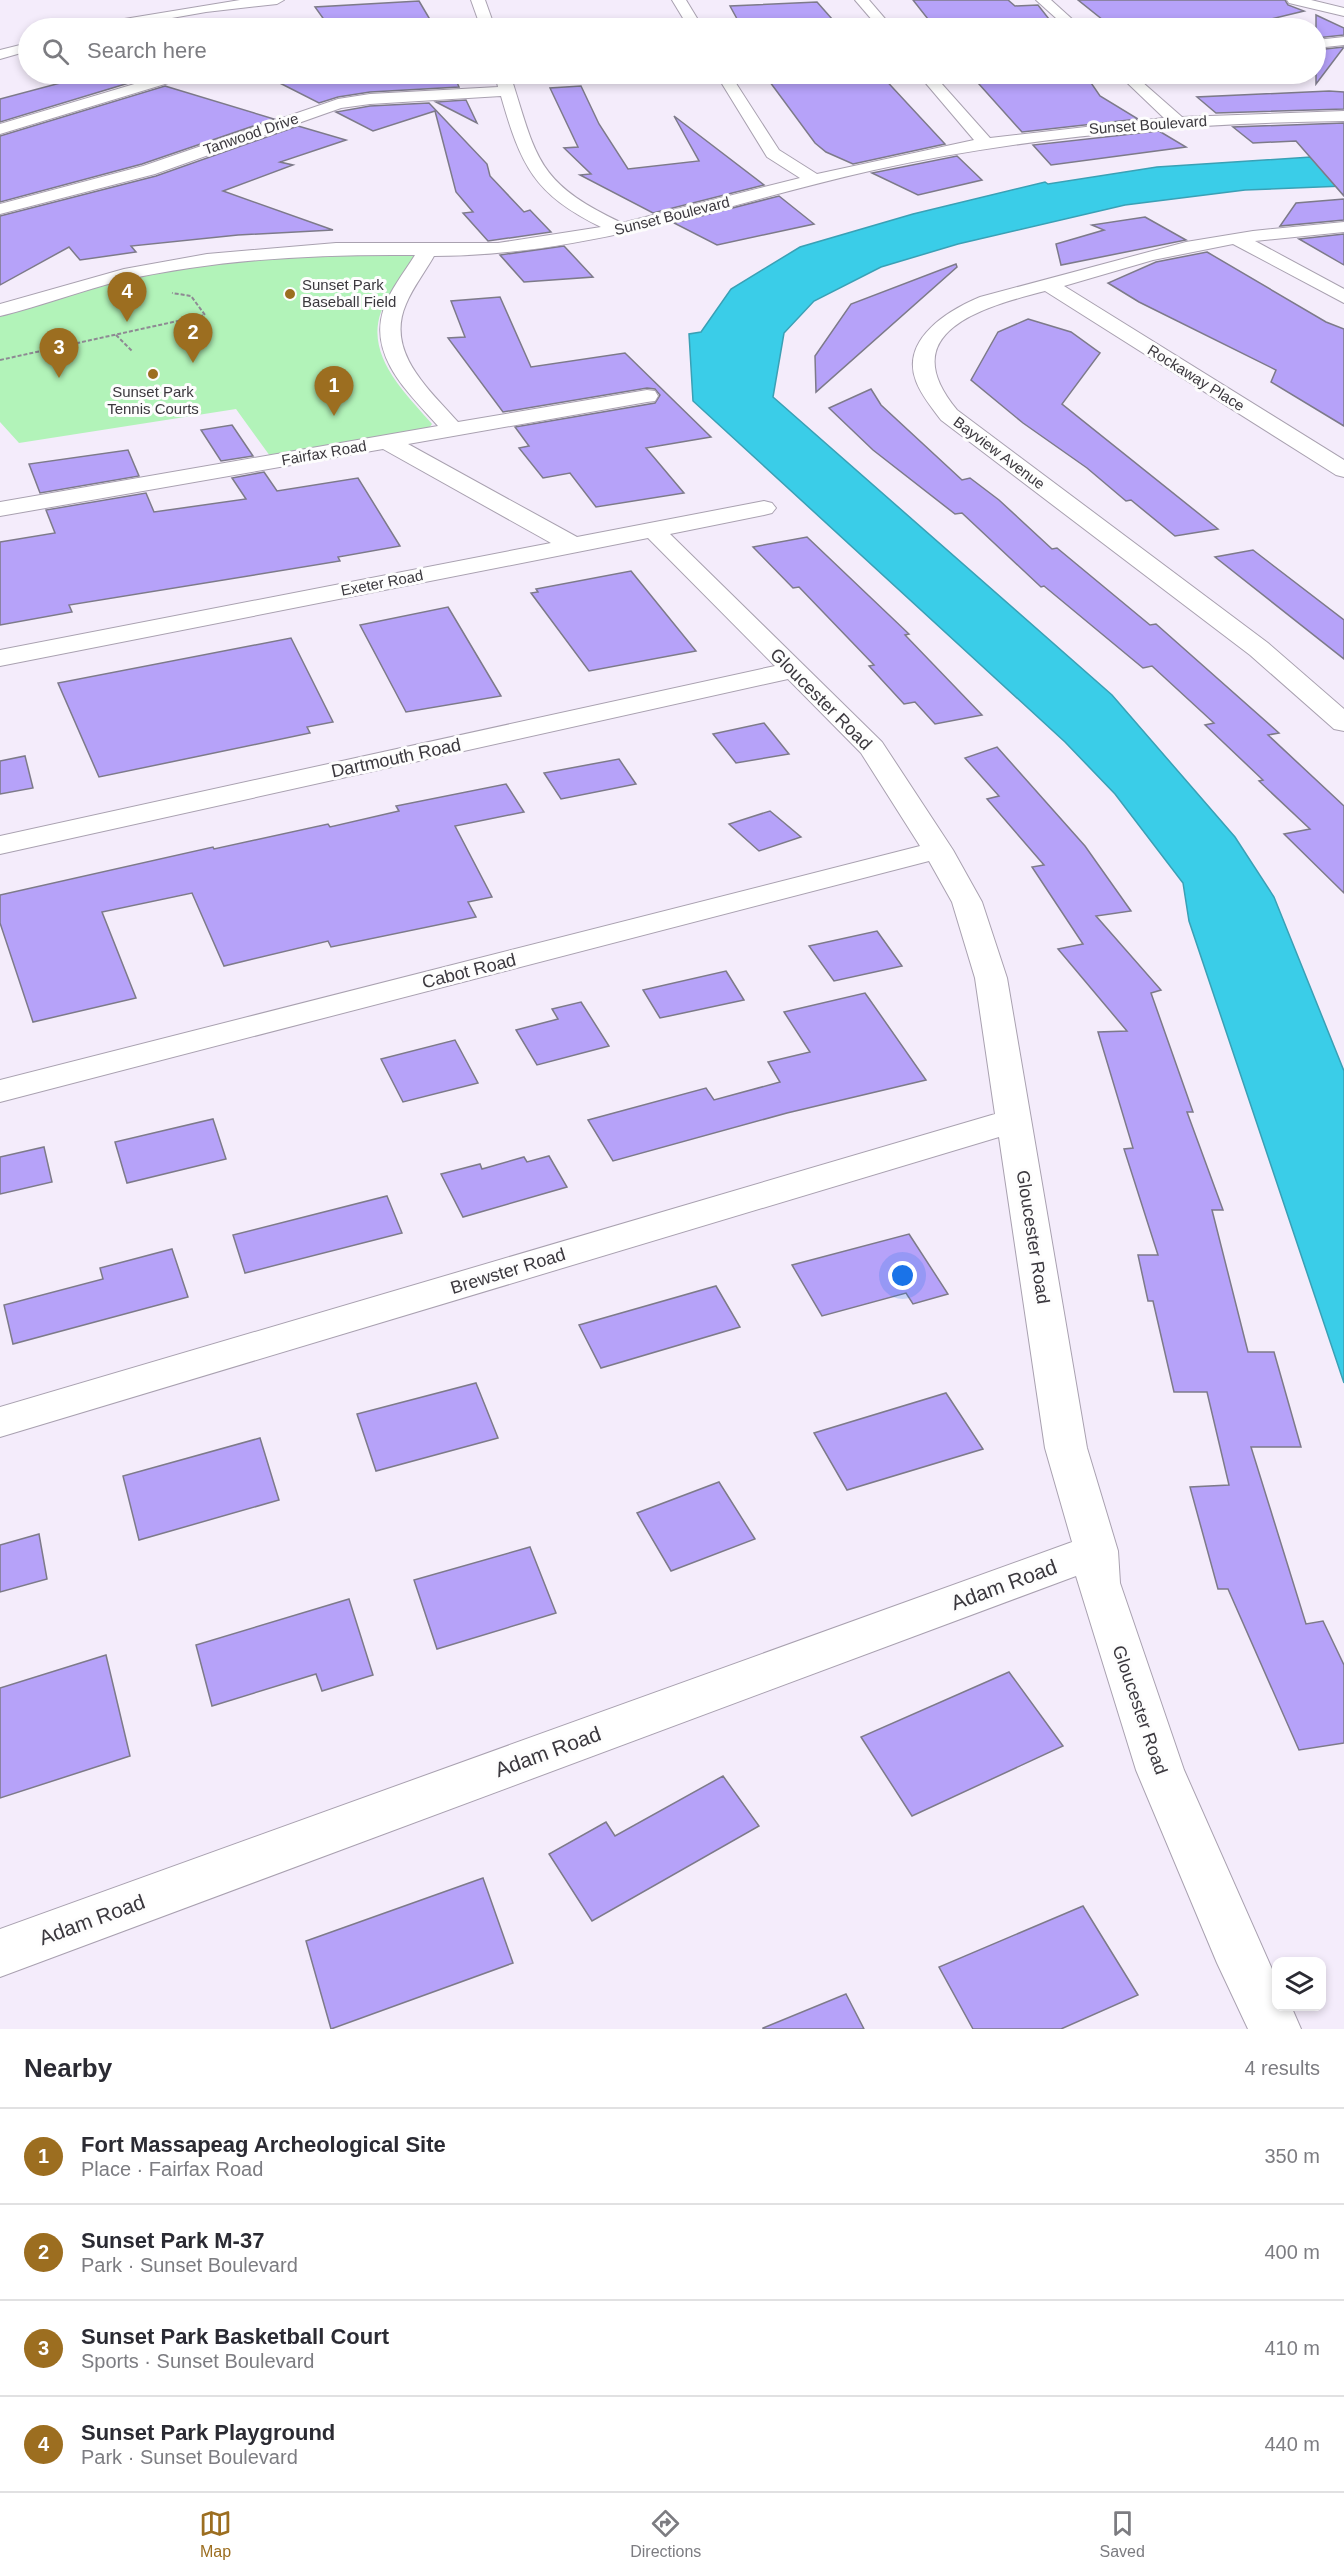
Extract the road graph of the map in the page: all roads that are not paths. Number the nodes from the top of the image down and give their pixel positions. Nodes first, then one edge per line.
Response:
1 (277, 0) edge
2 (478, 0) edge
3 (679, 0) edge
4 (862, 0) edge
5 (1043, 0) edge
6 (1294, 0) edge
7 (1344, 12) edge
8 (150, 18) edge
9 (484, 18) edge
10 (690, 18) edge
11 (877, 18) edge
12 (1064, 18) edge
13 (1344, 41) edge
14 (1326, 43) edge
15 (18, 50) edge
16 (0, 55) edge
17 (150, 84) edge
18 (506, 84) edge
19 (729, 84) edge
20 (934, 84) edge
21 (1136, 84) edge
22 (508, 90) junction
23 (1344, 116) edge
24 (1178, 122) junction
25 (0, 129) edge
26 (985, 143) junction
27 (814, 180) junction
28 (0, 208) edge
29 (1344, 227) edge
30 (621, 229) junction
31 (1237, 239) junction
32 (428, 250) junction
33 (1048, 285) junction
34 (1344, 297) edge
35 (0, 310) edge
36 (647, 396) dead end
37 (453, 430) junction
38 (387, 442) junction
39 (1344, 470) edge
40 (764, 508) dead end
41 (0, 509) edge
42 (653, 530) junction
43 (573, 545) junction
44 (0, 658) edge
45 (792, 670) junction
46 (1344, 723) edge
47 (0, 845) edge
48 (938, 850) junction
49 (0, 1091) edge
50 (1015, 1120) junction
51 (0, 1422) edge
52 (1096, 1551) junction
53 (0, 1953) edge
54 (1275, 2029) edge

1 - 8 street
2 - 9 street
3 - 10 street
4 - 11 street
5 - 12 street
6 - 7 street
13 - 14 street
15 - 16 street
17 - 25 street
18 - 22 street
19 - 27 street
20 - 26 street
21 - 24 street
22 - 28 street, Tanwood Drive
22 - 30 street
23 - 24 street, Sunset Boulevard
24 - 26 street, Sunset Boulevard
26 - 27 street, Sunset Boulevard
27 - 30 street, Sunset Boulevard
29 - 31 street, Bayview Avenue
30 - 32 street, Sunset Boulevard
31 - 33 street, Bayview Avenue
31 - 34 street
32 - 35 street, Sunset Boulevard
32 - 37 street
33 - 39 street, Rockaway Place
33 - 46 street, Bayview Avenue
36 - 37 street, Fairfax Road
37 - 38 street, Fairfax Road
38 - 41 street, Fairfax Road
38 - 43 street
40 - 42 street, Exeter Road
42 - 43 street, Exeter Road
42 - 45 street, Gloucester Road
43 - 44 street, Exeter Road
45 - 47 street, Dartmouth Road
45 - 48 street, Gloucester Road
48 - 49 street, Cabot Road
48 - 50 street, Gloucester Road
50 - 51 street, Brewster Road
50 - 52 street, Gloucester Road
52 - 53 street, Adam Road
52 - 54 street, Gloucester Road

